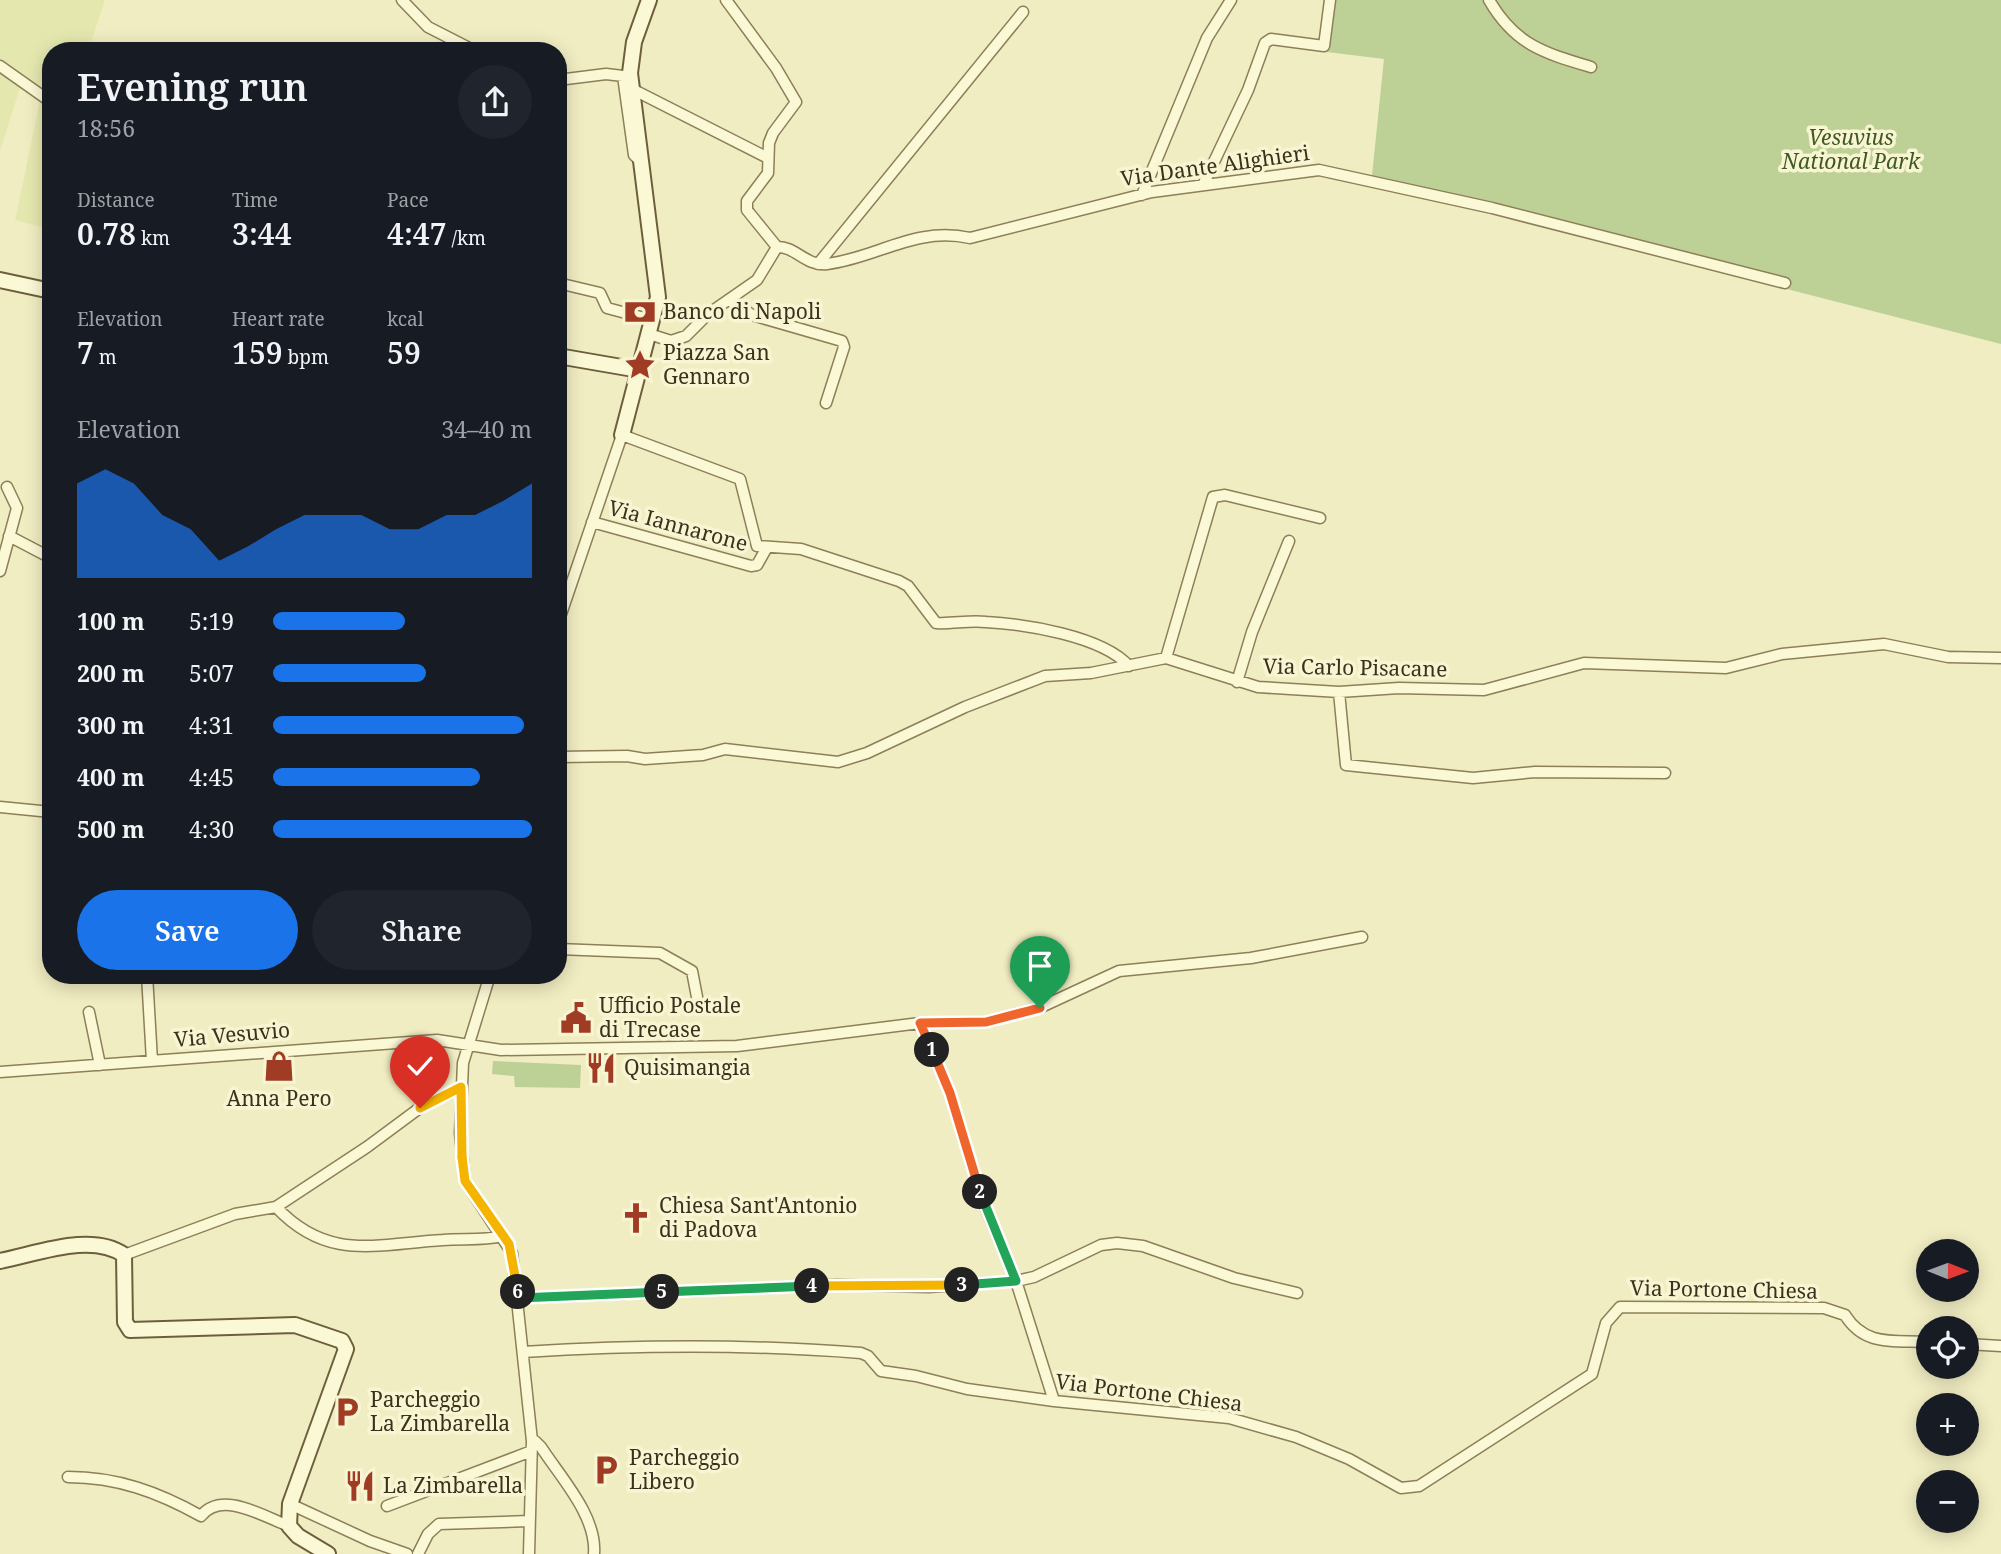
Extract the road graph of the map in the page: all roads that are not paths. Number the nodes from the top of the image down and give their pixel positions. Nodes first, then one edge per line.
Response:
1 (402, 0) edge
2 (649, 0) edge
3 (726, 0) edge
4 (1231, 0) edge
5 (1330, 0) edge
6 (1489, 0) edge
7 (1023, 12) dead end
8 (457, 42) edge
9 (0, 66) edge
10 (1591, 68) dead end
11 (567, 79) edge
12 (632, 89) junction
13 (42, 96) edge
14 (768, 158) junction
15 (641, 161) junction
16 (1203, 185) junction
17 (1142, 194) junction
18 (777, 247) junction
19 (818, 264) junction
20 (0, 280) edge
21 (1785, 284) dead end
22 (567, 285) edge
23 (42, 289) edge
24 (730, 300) junction
25 (651, 327) junction
26 (567, 358) edge
27 (639, 370) junction
28 (826, 403) dead end
29 (621, 435) junction
30 (7, 487) dead end
31 (1320, 518) dead end
32 (593, 522) junction
33 (9, 536) junction
34 (1289, 541) dead end
35 (766, 548) junction
36 (42, 553) edge
37 (0, 571) edge
38 (567, 597) edge
39 (1166, 658) junction
40 (2001, 658) edge
41 (1129, 666) junction
42 (1237, 682) junction
43 (1339, 692) junction
44 (567, 757) edge
45 (1665, 773) dead end
46 (0, 807) edge
47 (42, 812) edge
48 (1362, 937) dead end
49 (567, 949) edge
50 (148, 984) edge
51 (487, 984) edge
52 (697, 997) dead end
53 (89, 1012) dead end
54 (920, 1023) junction
55 (467, 1046) junction
56 (152, 1061) junction
57 (100, 1065) junction
58 (0, 1072) edge
59 (461, 1087) junction
60 (276, 1207) junction
61 (502, 1236) junction
62 (124, 1255) junction
63 (0, 1261) edge
64 (1016, 1281) junction
65 (1297, 1293) dead end
66 (519, 1298) junction
67 (1916, 1341) edge
68 (1979, 1345) edge
69 (2001, 1346) edge
70 (523, 1352) junction
71 (1054, 1401) junction
72 (532, 1441) junction
73 (529, 1452) junction
74 (68, 1477) dead end
75 (290, 1504) junction
76 (387, 1506) dead end
77 (529, 1521) junction
78 (289, 1526) junction
79 (328, 1554) edge
80 (407, 1554) edge
81 (418, 1554) edge
82 (528, 1554) edge
83 (594, 1554) edge

1 - 8 street
2 - 12 street
3 - 14 street
4 - 17 street
5 - 16 street
6 - 10 street
7 - 19 street
9 - 13 street
11 - 15 street
12 - 14 street
12 - 15 street
14 - 18 street
15 - 25 street
16 - 17 street, Via Dante Alighieri
16 - 21 street, Via Dante Alighieri
17 - 19 street, Via Dante Alighieri
18 - 19 street
18 - 24 street
20 - 23 street
22 - 25 street
24 - 25 street
24 - 28 street
25 - 27 street
26 - 27 street
27 - 29 street
29 - 32 street
29 - 35 street
30 - 33 street
31 - 39 street
32 - 35 street, Via Iannarone
32 - 38 street
33 - 36 street
33 - 37 street
34 - 42 street
35 - 41 street, Via Iannarone
39 - 41 street
39 - 42 street, Via Carlo Pisacane
40 - 43 street, Via Carlo Pisacane
41 - 44 street
42 - 43 street, Via Carlo Pisacane
43 - 45 street
46 - 47 street
48 - 54 street, Via Vesuvio
49 - 52 street
50 - 56 street
51 - 55 street
53 - 57 street
54 - 55 street, Via Vesuvio
54 - 64 street
55 - 56 street, Via Vesuvio
55 - 59 street
56 - 57 street, Via Vesuvio
57 - 58 street, Via Vesuvio
59 - 60 street
59 - 61 street
60 - 61 street
60 - 62 street
61 - 66 street
62 - 63 street
62 - 75 street
64 - 65 street
64 - 66 street
64 - 71 street
66 - 70 street
67 - 71 street, Via Portone Chiesa
68 - 69 street
70 - 71 street, Via Portone Chiesa
70 - 72 street
72 - 73 street
72 - 83 street
73 - 76 street
73 - 77 street
74 - 78 street
75 - 78 street
75 - 80 street
77 - 81 street
77 - 82 street
78 - 79 street

